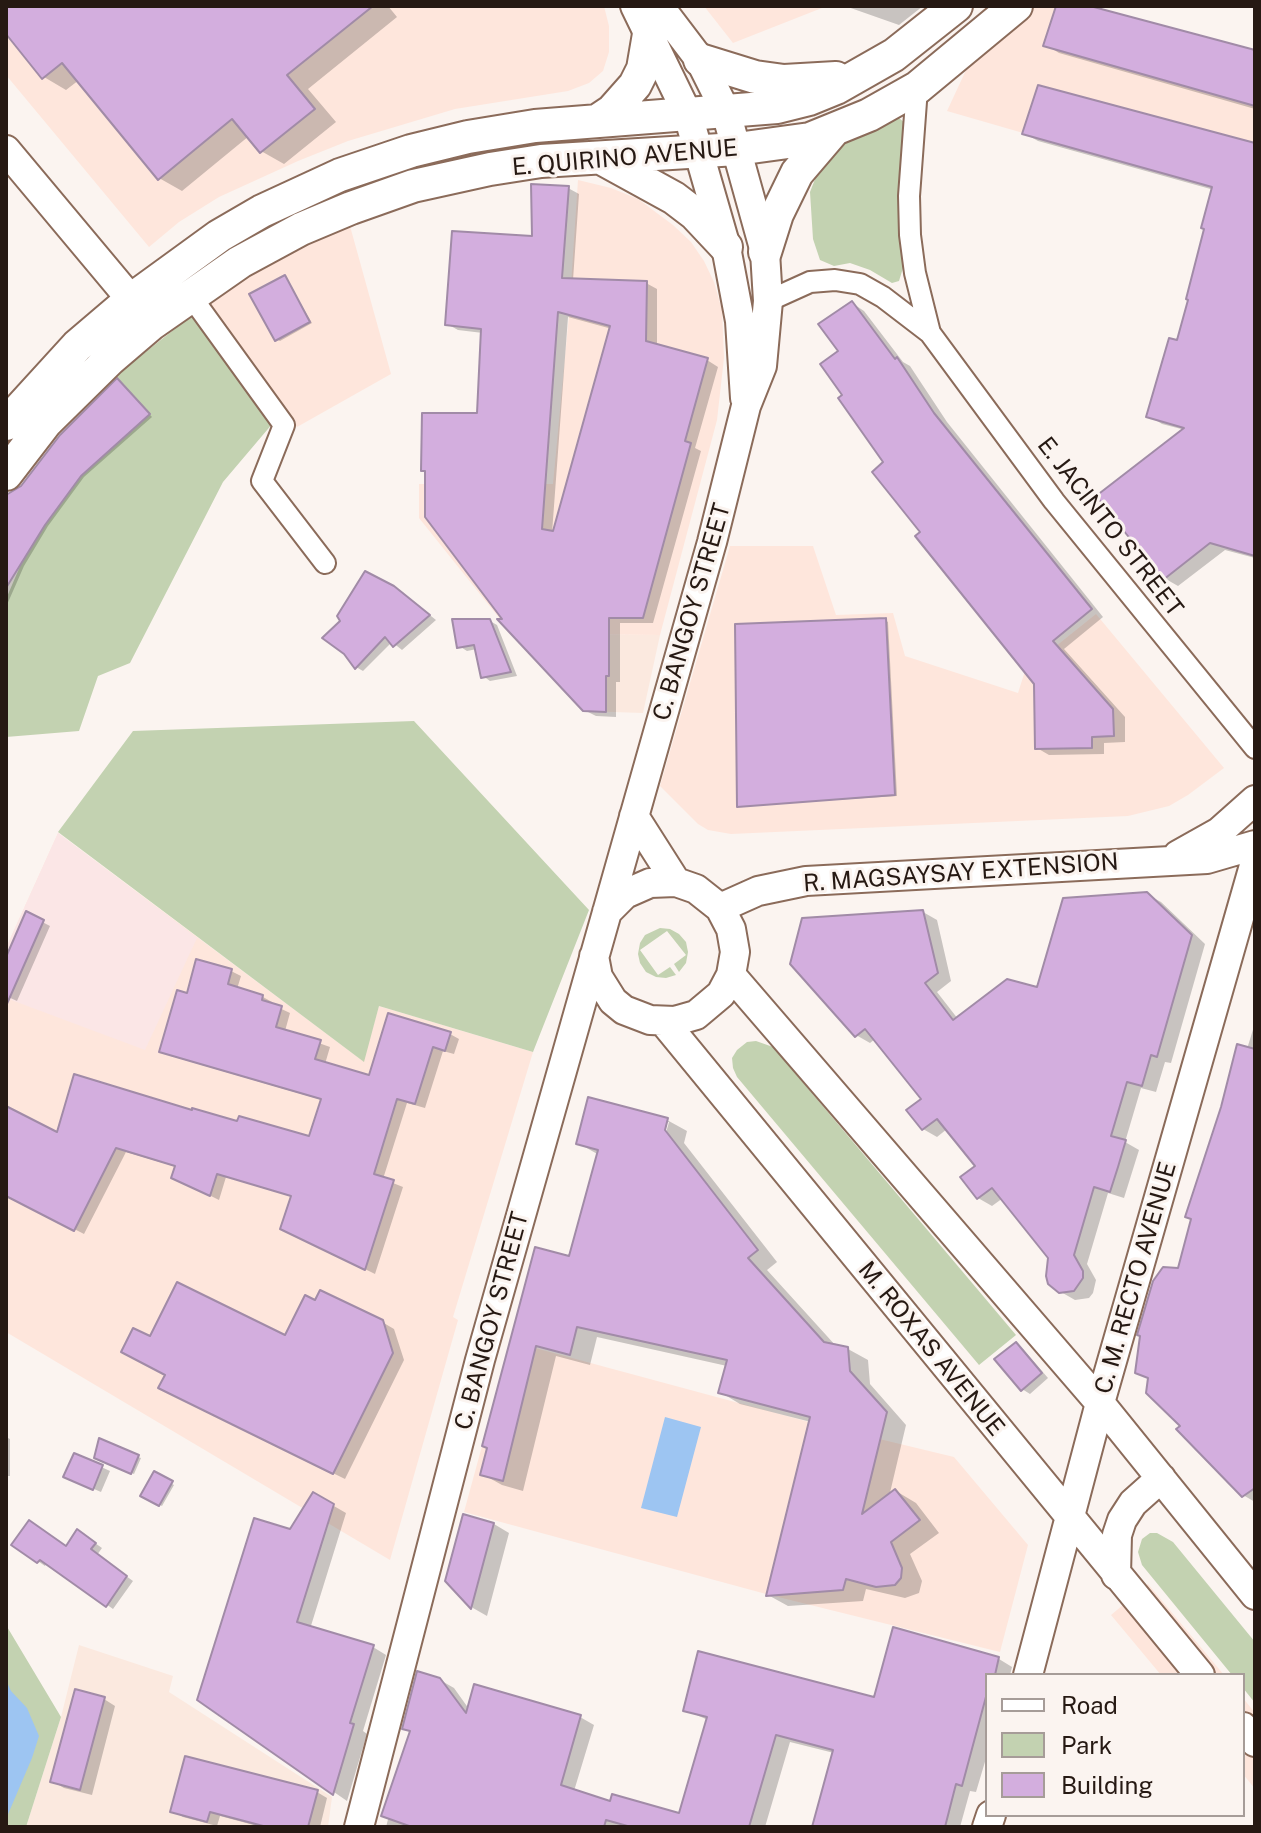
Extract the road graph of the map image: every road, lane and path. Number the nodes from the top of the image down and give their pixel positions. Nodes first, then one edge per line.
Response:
1 (956, 6) edge
2 (1016, 6) edge
3 (648, 15) edge
4 (700, 60) junction
5 (870, 69) junction
6 (917, 88) junction
7 (726, 112) junction
8 (688, 115) junction
9 (597, 121) junction
10 (832, 132) junction
11 (737, 149) junction
12 (6, 150) edge
13 (699, 152) junction
14 (600, 157) junction
15 (726, 247) junction
16 (765, 252) junction
17 (190, 295) junction
18 (768, 301) junction
19 (141, 312) junction
20 (930, 333) junction
21 (746, 406) junction
22 (6, 424) edge
23 (6, 474) edge
24 (325, 563) dead end
25 (1255, 748) edge
26 (1255, 800) edge
27 (634, 816) junction
28 (1255, 845) edge
29 (1207, 859) junction
30 (1167, 861) junction
31 (1253, 875) edge
32 (676, 882) junction
33 (720, 908) junction
34 (607, 913) junction
35 (594, 956) junction
36 (731, 975) junction
37 (664, 1022) junction
38 (1100, 1403) junction
39 (1161, 1478) junction
40 (1070, 1518) junction
41 (1116, 1575) junction
42 (1255, 1595) edge
43 (1029, 1673) edge
44 (1198, 1673) edge
45 (359, 1827) edge

1 - 5 main road, E. QUIRINO AVENUE
2 - 6 main road, E. QUIRINO AVENUE
3 - 4 main road, C. BANGOY STREET
3 - 8 main road, C. BANGOY STREET
3 - 9 main road
4 - 5 main road
4 - 7 main road, C. BANGOY STREET
5 - 7 main road, E. QUIRINO AVENUE
6 - 10 main road, E. QUIRINO AVENUE
6 - 20 street, E. JACINTO STREET
7 - 8 main road, E. QUIRINO AVENUE
7 - 11 main road, C. BANGOY STREET
8 - 9 main road, E. QUIRINO AVENUE
8 - 13 main road, C. BANGOY STREET
9 - 19 main road, E. QUIRINO AVENUE
10 - 11 main road, E. QUIRINO AVENUE
10 - 16 main road
11 - 13 main road, E. QUIRINO AVENUE
11 - 16 main road, C. BANGOY STREET
12 - 19 main road
13 - 14 main road, E. QUIRINO AVENUE
13 - 15 main road, C. BANGOY STREET
14 - 15 main road
14 - 17 main road, E. QUIRINO AVENUE
15 - 21 main road, C. BANGOY STREET
16 - 18 main road, C. BANGOY STREET
17 - 19 main road, E. QUIRINO AVENUE
17 - 24 street
18 - 20 street, E. JACINTO STREET
18 - 21 main road, C. BANGOY STREET
19 - 22 main road, E. QUIRINO AVENUE
19 - 23 main road, E. QUIRINO AVENUE
20 - 25 street, E. JACINTO STREET
21 - 27 main road, C. BANGOY STREET
26 - 30 main road
27 - 32 main road
27 - 34 main road, C. BANGOY STREET
28 - 29 main road, R. MAGSAYSAY EXTENSION
29 - 30 main road, R. MAGSAYSAY EXTENSION
29 - 31 main road
30 - 33 main road, R. MAGSAYSAY EXTENSION
31 - 38 main road, C. M. RECTO AVENUE
32 - 33 main road
32 - 34 main road
33 - 36 main road
34 - 35 main road, C. BANGOY STREET
35 - 37 main road
35 - 45 main road, C. BANGOY STREET
36 - 37 main road
36 - 38 main road
37 - 40 main road, M. ROXAS AVENUE
38 - 39 main road
38 - 40 main road, C. M. RECTO AVENUE
39 - 41 main road
39 - 42 main road
40 - 41 main road, M. ROXAS AVENUE
40 - 43 main road, C. M. RECTO AVENUE
41 - 44 main road, M. ROXAS AVENUE

